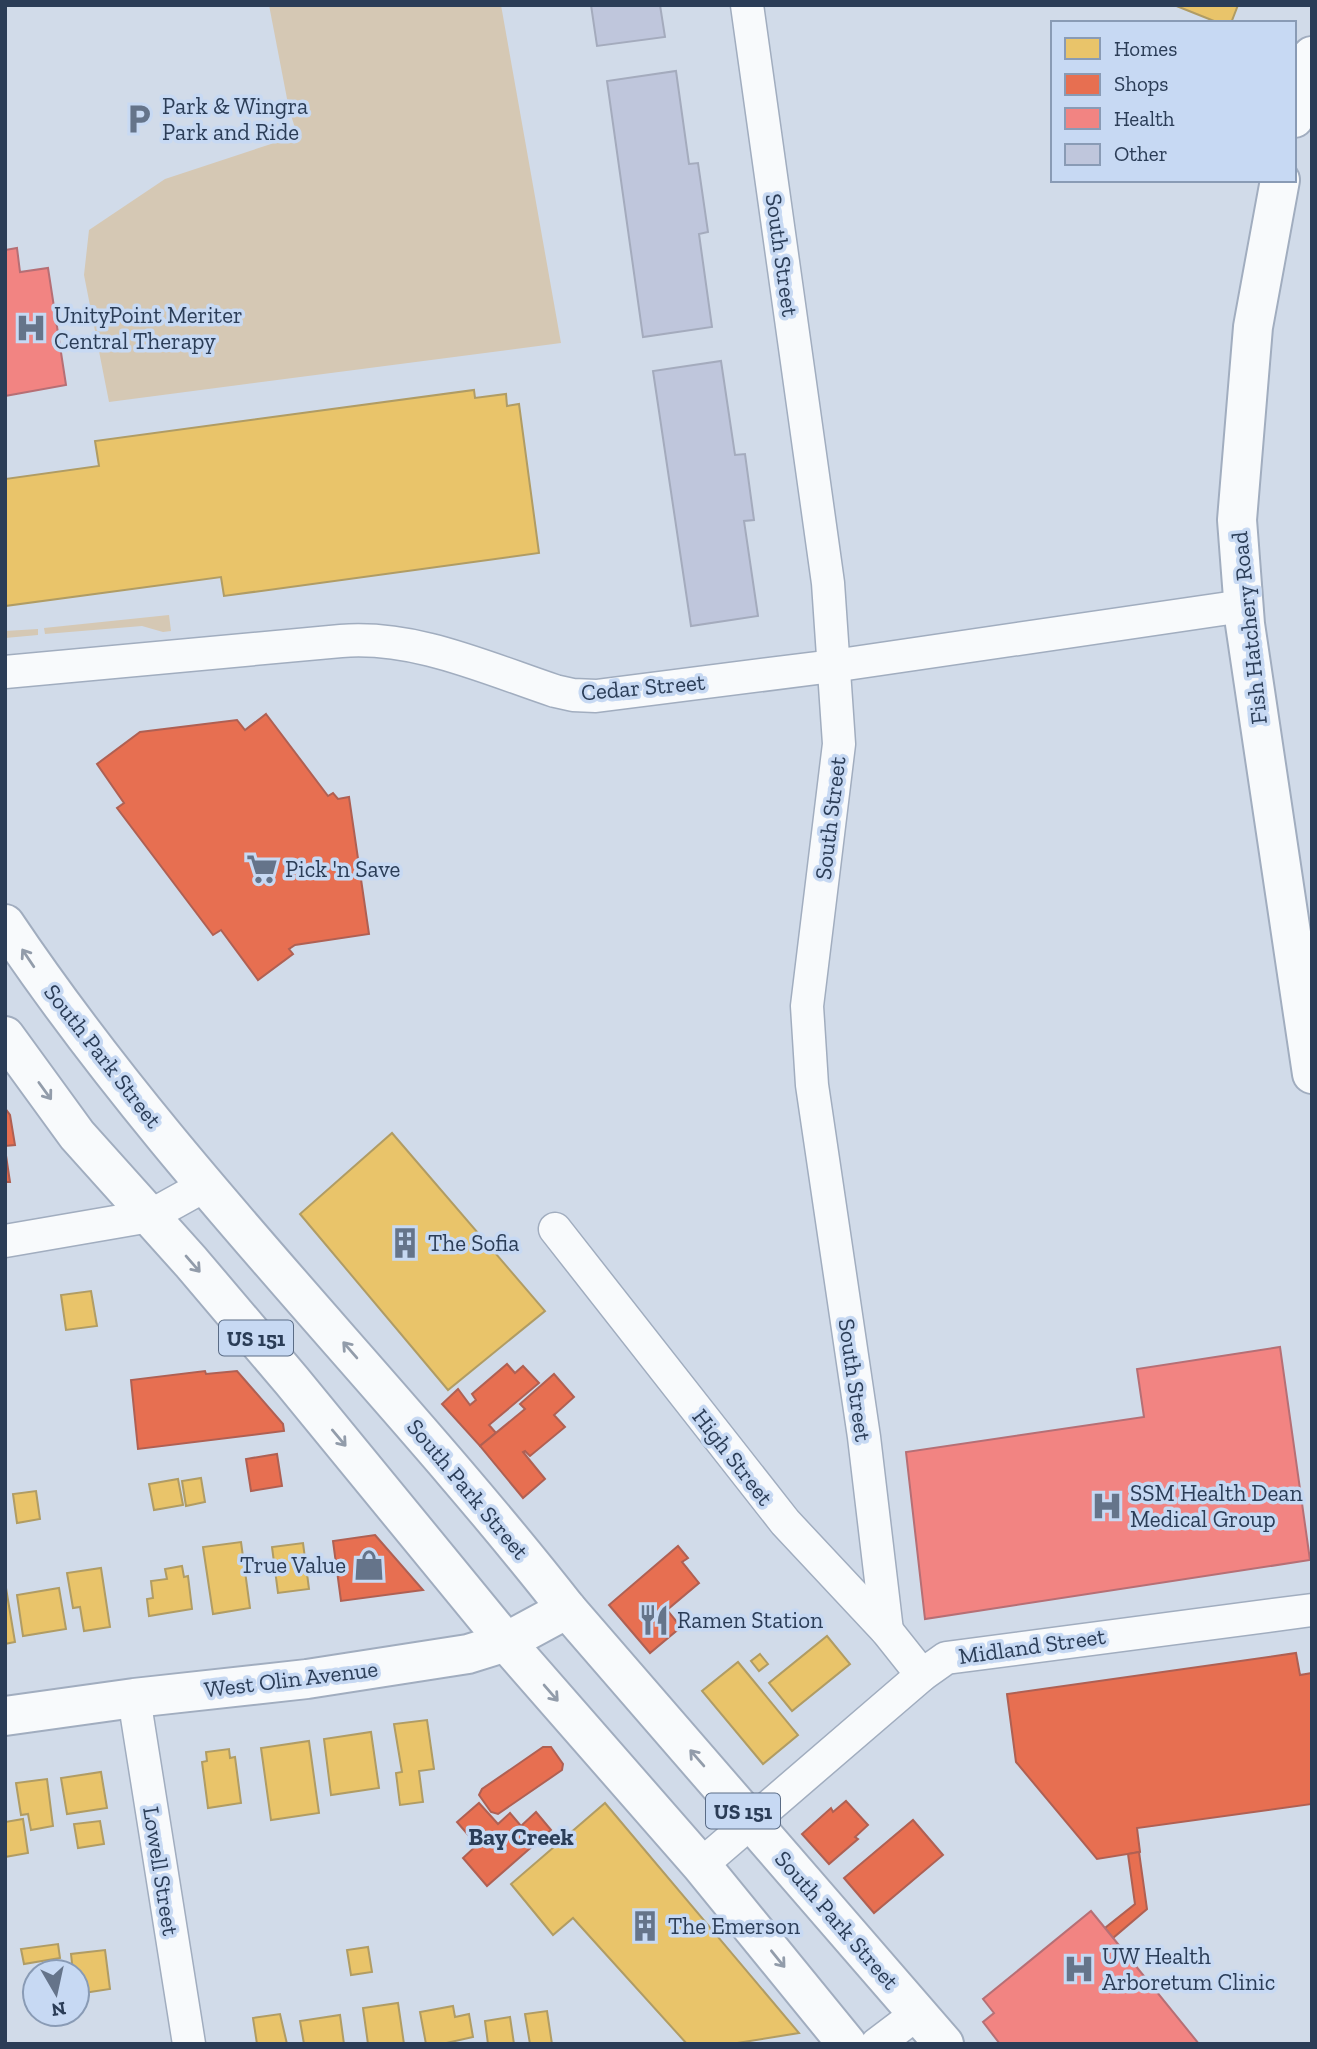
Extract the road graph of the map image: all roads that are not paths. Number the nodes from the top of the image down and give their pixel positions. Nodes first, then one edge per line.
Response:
1 (747, 5) edge
2 (1312, 56) edge
3 (1296, 111) edge
4 (1280, 182) edge
5 (1243, 607) junction
6 (833, 666) junction
7 (5, 672) edge
8 (5, 924) edge
9 (5, 1036) edge
10 (1312, 1074) edge
11 (206, 1185) junction
12 (150, 1216) junction
13 (555, 1229) dead end
14 (5, 1241) edge
15 (567, 1609) junction
16 (1312, 1610) edge
17 (887, 1631) junction
18 (506, 1642) junction
19 (922, 1675) junction
20 (134, 1698) junction
21 (5, 1716) edge
22 (752, 1821) junction
23 (701, 1865) junction
24 (918, 2013) junction
25 (189, 2044) edge
26 (847, 2044) edge
27 (877, 2044) edge
28 (944, 2044) edge

1 - 6 street, South Street
2 - 3 main road
4 - 5 main road, Fish Hatchery Road
5 - 6 street, Cedar Street
5 - 10 main road, Fish Hatchery Road
6 - 7 street, Cedar Street
6 - 17 street, South Street
11 -> 8 main road, South Park Street / US 151
9 -> 12 main road, US 151
11 - 12 street
15 -> 11 main road, South Park Street / US 151
12 - 14 street
12 -> 18 main road, US 151
13 - 17 street, High Street
15 - 18 main road, West Olin Avenue
22 -> 15 main road, South Park Street / US 151
16 - 19 street, Midland Street
17 - 19 street, High Street
18 - 20 main road, West Olin Avenue
18 -> 23 main road, US 151
19 - 22 street, Midland Street
20 - 21 main road, West Olin Avenue
20 - 25 street, Lowell Street
22 - 23 street, Midland Street
22 - 24 main road, South Park Street / US 151
23 -> 26 main road, US 151
24 - 27 street
24 - 28 main road, South Park Street / US 151

